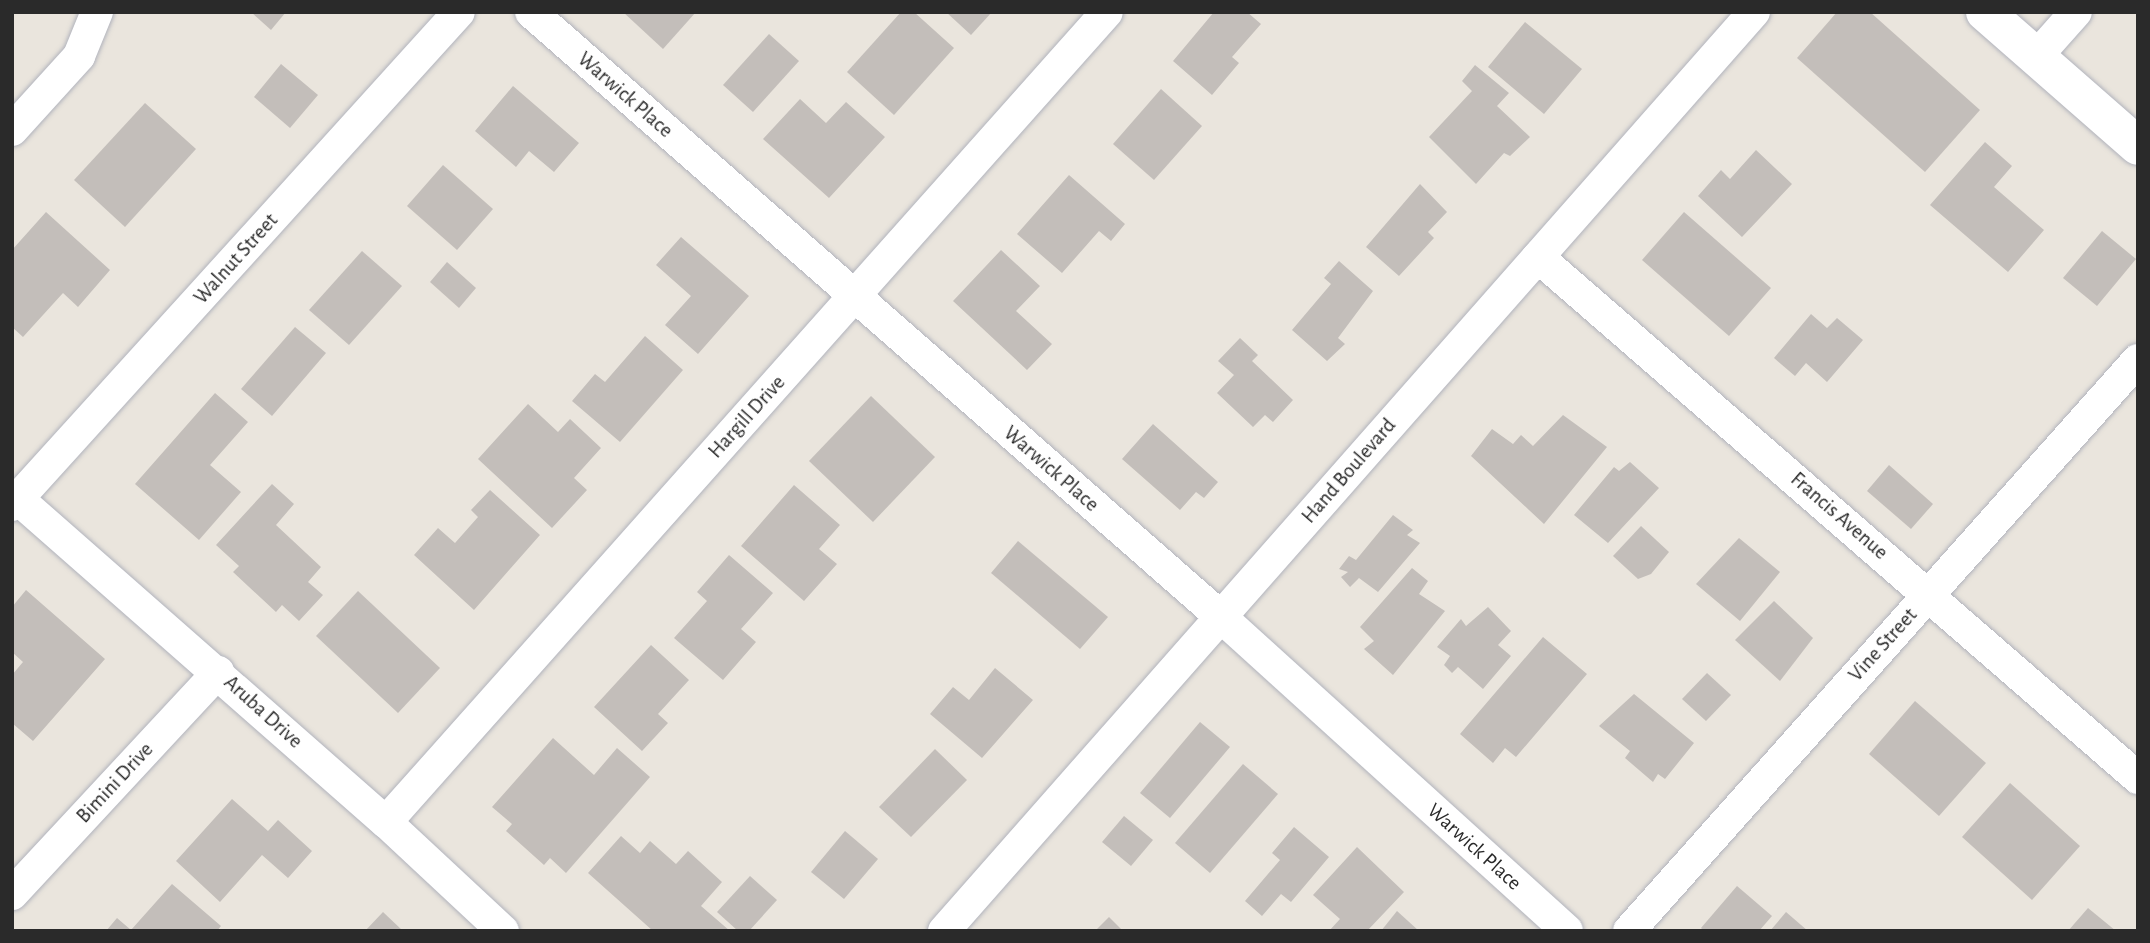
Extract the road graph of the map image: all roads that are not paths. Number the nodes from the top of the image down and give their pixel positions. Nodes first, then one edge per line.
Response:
1 (97, 12) edge
2 (460, 12) edge
3 (531, 12) edge
4 (1107, 12) edge
5 (1754, 12) edge
6 (1985, 12) edge
7 (2076, 12) edge
8 (2036, 57) junction
9 (12, 130) edge
10 (2138, 146) edge
11 (1538, 257) junction
12 (853, 298) junction
13 (2138, 360) edge
14 (15, 502) edge
15 (1929, 593) junction
16 (1221, 617) junction
17 (218, 672) junction
18 (2138, 778) edge
19 (386, 822) junction
20 (12, 894) edge
21 (502, 931) edge
22 (944, 931) edge
23 (1567, 931) edge
24 (1629, 931) edge

1 - 9 street
2 - 14 street, Walnut Street
3 - 12 street, Warwick Place
4 - 12 street, Hargill Drive
5 - 11 street, Hand Boulevard
6 - 8 street
7 - 8 street
8 - 10 street
11 - 15 street, Francis Avenue
11 - 16 street, Hand Boulevard
12 - 16 street, Warwick Place
12 - 19 street, Hargill Drive
13 - 15 street, Vine Street
14 - 17 street, Aruba Drive
15 - 18 street, Francis Avenue
15 - 24 street, Vine Street
16 - 22 street, Hand Boulevard
16 - 23 street, Warwick Place
17 - 19 street, Aruba Drive
17 - 20 street, Bimini Drive
19 - 21 street, Aruba Drive

